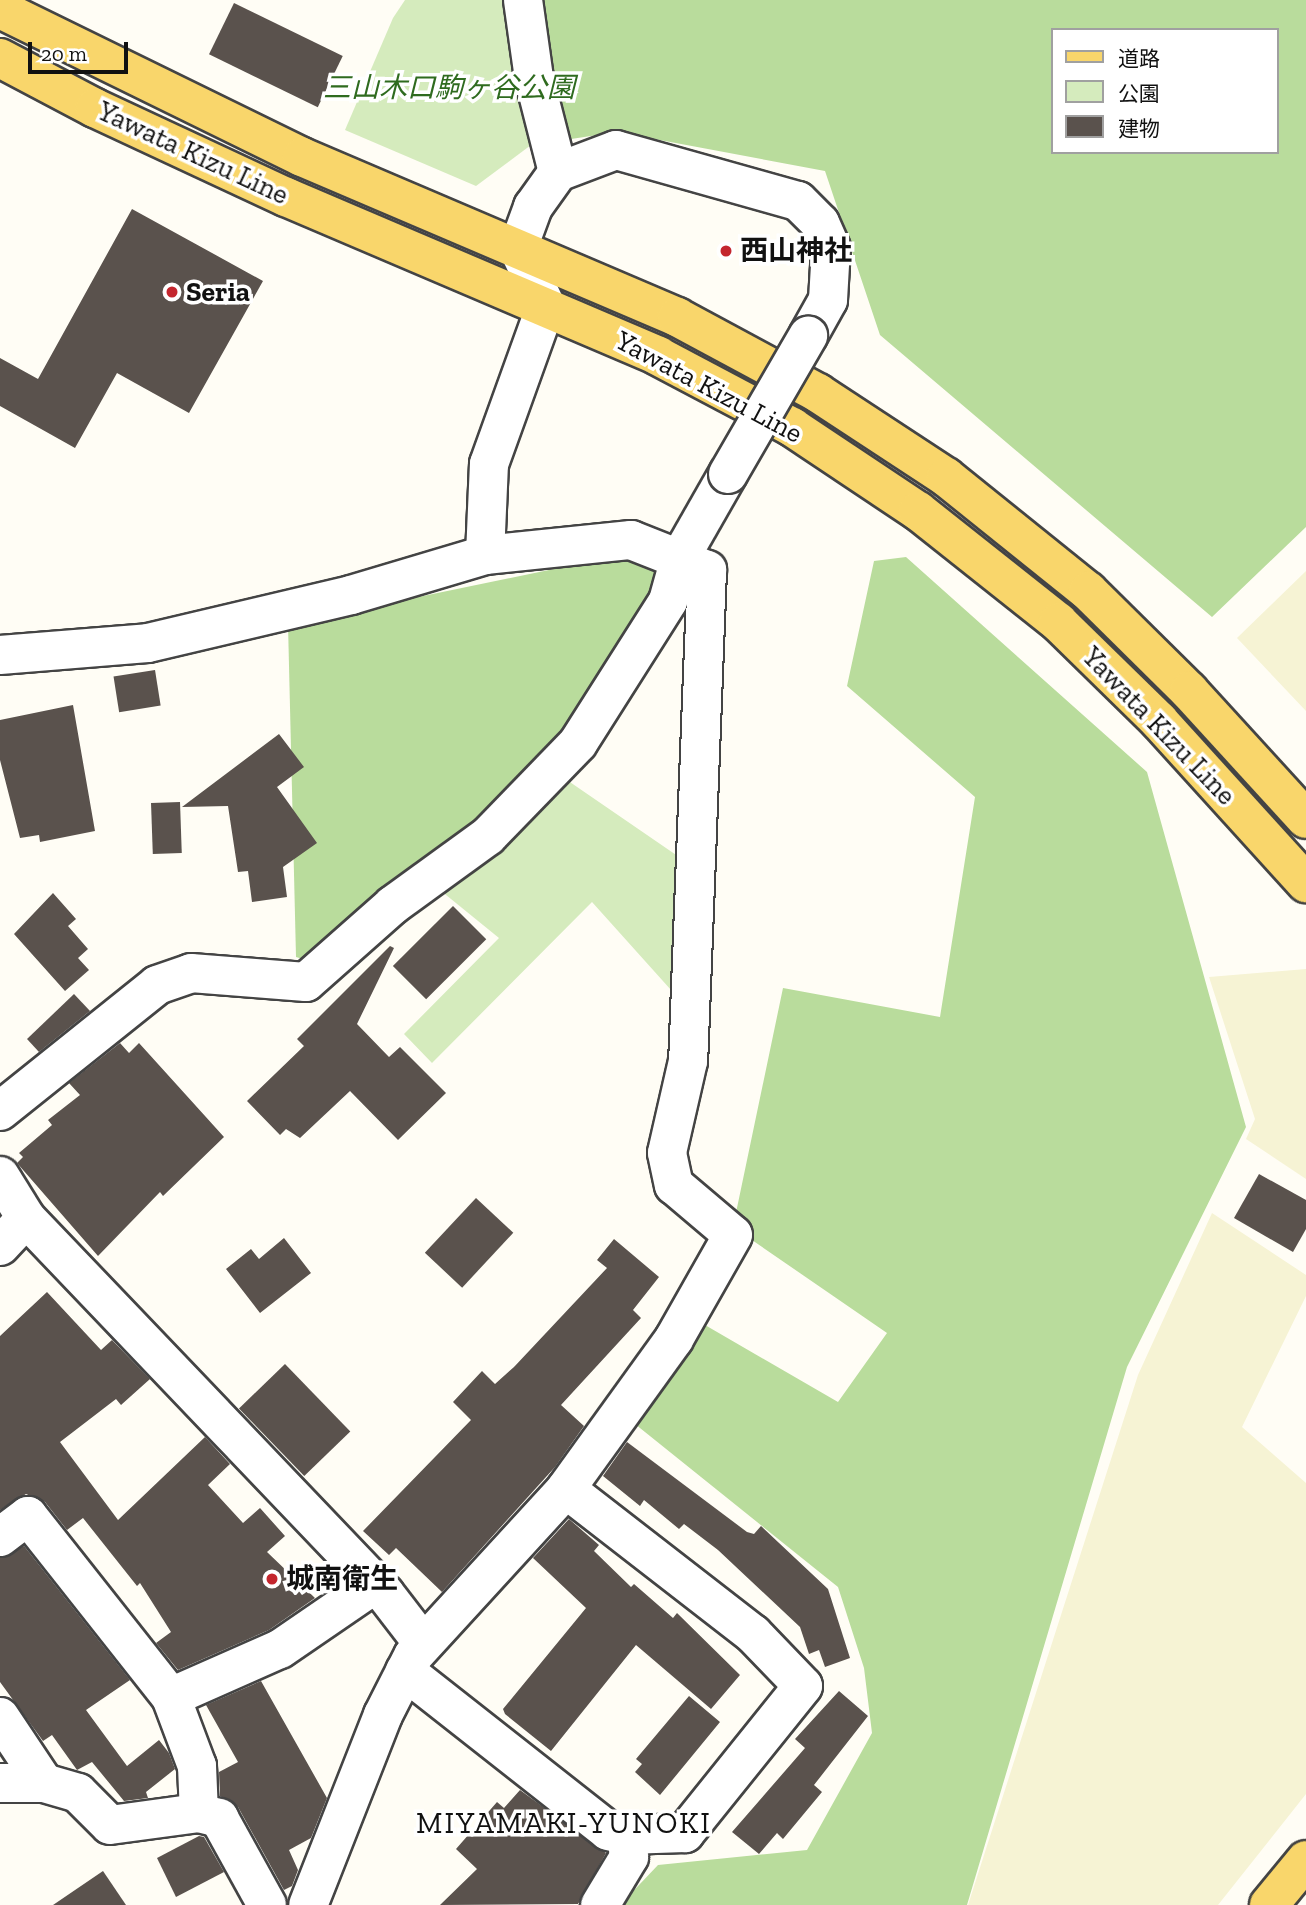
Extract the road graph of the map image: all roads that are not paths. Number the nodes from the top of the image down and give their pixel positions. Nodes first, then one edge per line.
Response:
1 (523, 0) edge
2 (0, 9) edge
3 (0, 58) edge
4 (558, 172) junction
5 (518, 248) junction
6 (546, 306) junction
7 (485, 555) junction
8 (680, 558) junction
9 (0, 654) edge
10 (1306, 818) edge
11 (1306, 883) edge
12 (0, 1111) edge
13 (0, 1176) edge
14 (26, 1218) junction
15 (0, 1246) edge
16 (566, 1489) junction
17 (0, 1537) edge
18 (375, 1584) junction
19 (414, 1656) junction
20 (171, 1697) junction
21 (0, 1717) edge
22 (0, 1783) edge
23 (44, 1783) junction
24 (199, 1813) junction
25 (626, 1835) junction
26 (1306, 1860) edge
27 (267, 1905) edge
28 (308, 1905) edge
29 (600, 1905) edge
30 (1269, 1905) edge

1 - 4 street
2 - 5 main road, Yawata Kizu Line
3 - 6 main road, Yawata Kizu Line
4 - 5 street
4 - 8 street, bridge
5 - 6 street
5 - 10 main road, Yawata Kizu Line
6 - 7 street
6 - 11 main road, Yawata Kizu Line
7 - 8 street
7 - 9 street
8 - 12 street
8 - 16 street
13 - 14 street
14 - 15 street
14 - 18 street
16 - 19 street
16 - 25 street
17 - 20 street
18 - 19 street
18 - 20 street
19 - 25 street
19 - 28 street
20 - 24 street
21 - 23 street
22 - 23 street
23 - 24 street
24 - 27 street
25 - 29 street
26 - 30 main road

